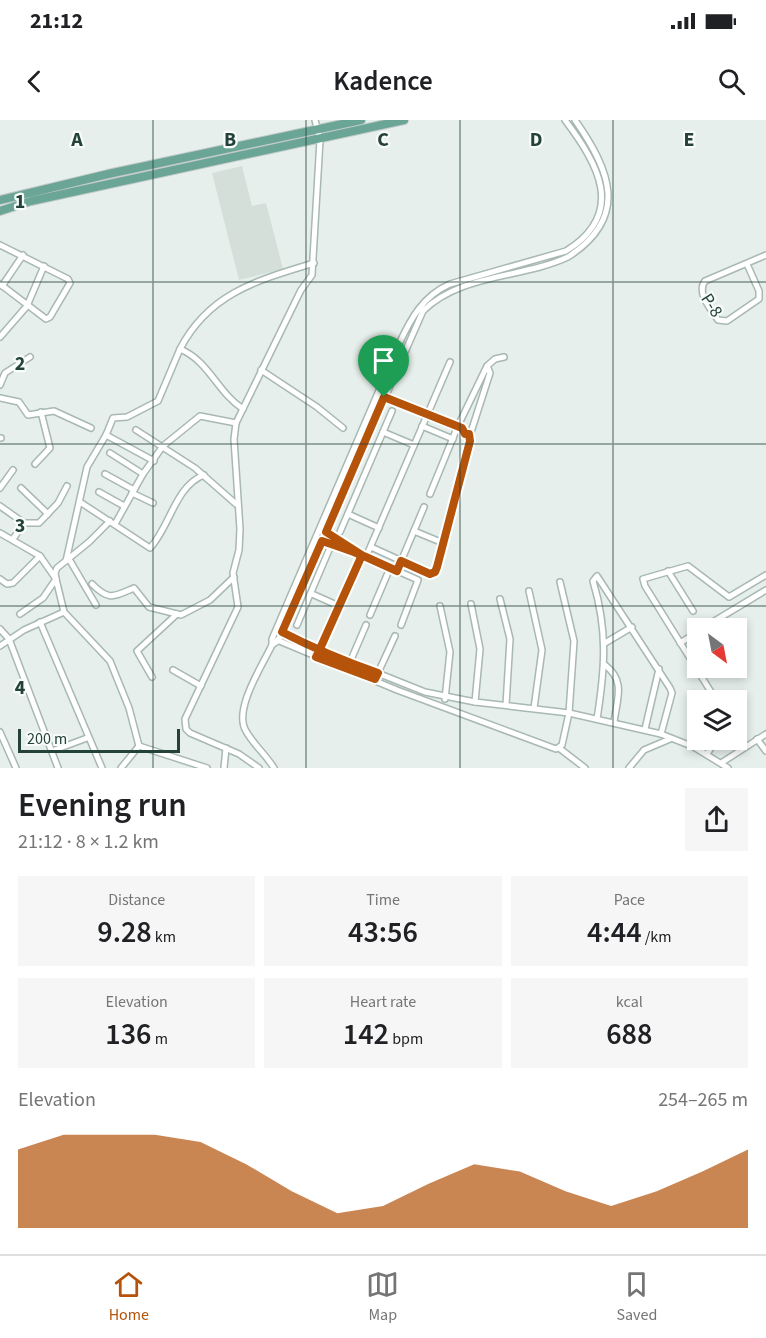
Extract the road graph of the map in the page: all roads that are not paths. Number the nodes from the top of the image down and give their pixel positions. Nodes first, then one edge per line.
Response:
1 (315, 120) edge
2 (361, 120) edge
3 (404, 120) edge
4 (565, 120) edge
5 (574, 120) edge
6 (389, 122) edge
7 (318, 130) junction
8 (320, 140) junction
9 (0, 200) edge
10 (0, 211) edge
11 (0, 246) edge
12 (23, 255) junction
13 (766, 255) edge
14 (314, 263) junction
15 (747, 264) junction
16 (44, 266) junction
17 (1, 286) edge
18 (27, 306) junction
19 (0, 337) edge
20 (180, 348) junction
21 (30, 357) dead end
22 (504, 357) dead end
23 (450, 362) dead end
24 (487, 366) junction
25 (261, 370) junction
26 (0, 385) edge
27 (378, 394) junction
28 (384, 397) junction
29 (0, 398) edge
30 (243, 409) junction
31 (392, 411) dead end
32 (41, 412) junction
33 (426, 416) junction
34 (236, 423) junction
35 (422, 426) junction
36 (471, 426) junction
37 (91, 428) dead end
38 (343, 428) dead end
39 (459, 428) junction
40 (136, 430) dead end
41 (383, 432) junction
42 (469, 434) junction
43 (106, 435) junction
44 (453, 439) junction
45 (414, 445) junction
46 (164, 446) junction
47 (110, 453) dead end
48 (154, 461) junction
49 (35, 464) dead end
50 (12, 470) dead end
51 (105, 474) dead end
52 (143, 474) junction
53 (204, 475) junction
54 (67, 486) dead end
55 (0, 488) edge
56 (21, 488) dead end
57 (99, 492) dead end
58 (133, 492) junction
59 (430, 494) dead end
60 (80, 502) junction
61 (153, 503) dead end
62 (236, 504) junction
63 (0, 506) edge
64 (124, 506) junction
65 (424, 507) dead end
66 (48, 514) junction
67 (348, 514) junction
68 (112, 522) junction
69 (24, 523) junction
70 (379, 528) junction
71 (323, 531) junction
72 (414, 531) junction
73 (340, 532) dead end
74 (0, 533) edge
75 (13, 539) junction
76 (319, 539) junction
77 (443, 543) junction
78 (371, 547) junction
79 (329, 550) dead end
80 (352, 551) junction
81 (40, 556) junction
82 (364, 556) junction
83 (68, 560) junction
84 (401, 561) junction
85 (390, 568) junction
86 (397, 571) junction
87 (668, 571) junction
88 (766, 575) edge
89 (234, 577) junction
90 (0, 579) edge
91 (56, 579) junction
92 (560, 582) dead end
93 (92, 584) dead end
94 (766, 590) edge
95 (529, 591) dead end
96 (312, 594) junction
97 (500, 599) dead end
98 (471, 604) dead end
99 (96, 605) dead end
100 (339, 606) junction
101 (440, 606) dead end
102 (693, 611) dead end
103 (64, 612) junction
104 (20, 614) dead end
105 (177, 614) junction
106 (370, 615) dead end
107 (720, 618) edge
108 (40, 622) junction
109 (297, 625) dead end
110 (366, 625) dead end
111 (400, 625) dead end
112 (632, 627) junction
113 (0, 629) edge
114 (279, 630) junction
115 (395, 636) dead end
116 (9, 639) junction
117 (687, 639) edge
118 (274, 641) junction
119 (605, 643) junction
120 (680, 643) junction
121 (0, 646) edge
122 (318, 654) junction
123 (687, 654) edge
124 (350, 662) junction
125 (606, 665) junction
126 (660, 669) junction
127 (174, 670) dead end
128 (378, 673) junction
129 (152, 677) dead end
130 (375, 679) junction
131 (201, 686) junction
132 (446, 697) junction
133 (475, 702) junction
134 (506, 705) junction
135 (443, 706) junction
136 (534, 708) junction
137 (568, 713) junction
138 (597, 719) junction
139 (614, 722) junction
140 (645, 729) junction
141 (0, 732) edge
142 (661, 734) junction
143 (766, 734) edge
144 (87, 738) junction
145 (672, 738) junction
146 (757, 739) junction
147 (139, 746) junction
148 (226, 748) junction
149 (559, 748) junction
150 (710, 750) edge
151 (766, 751) edge
152 (52, 752) junction
153 (707, 754) junction
154 (721, 763) junction
155 (16, 768) edge
156 (58, 768) edge
157 (102, 768) edge
158 (121, 768) edge
159 (207, 768) edge
160 (224, 768) edge
161 (259, 768) edge
162 (274, 768) edge
163 (585, 768) edge
164 (628, 768) edge
165 (728, 768) edge

1 - 7 street
2 - 7 main road
3 - 6 main road
4 - 27 street
5 - 28 street
6 - 8 main road
7 - 8 street
7 - 9 main road
8 - 10 main road
8 - 14 street
11 - 12 street
12 - 16 street
12 - 17 street
13 - 15 street
14 - 20 street
14 - 25 street
15 - 15 street, P-8
16 - 18 street
16 - 18 street
17 - 18 street
18 - 19 street
20 - 30 street
20 - 43 street
21 - 26 street
22 - 24 street
23 - 33 street
24 - 36 street
24 - 39 street
25 - 30 street
25 - 38 street
27 - 28 street
27 - 71 street
28 - 33 street
28 - 71 street
29 - 32 street
30 - 34 street
31 - 41 street
32 - 37 street
32 - 49 street
33 - 35 street
33 - 39 street
34 - 46 street
34 - 62 street
35 - 44 street
35 - 45 street
36 - 39 street
36 - 42 street
39 - 42 street
39 - 44 street
40 - 46 street
41 - 45 street
41 - 67 street
42 - 77 street
43 - 48 street
43 - 60 street
44 - 59 street
45 - 70 street
46 - 48 street
46 - 53 street
47 - 52 street
48 - 52 street
50 - 55 street
51 - 58 street
52 - 58 street
53 - 62 street
53 - 68 street
54 - 66 street
56 - 66 street
57 - 64 street
58 - 61 street
58 - 64 street
60 - 68 street
60 - 83 street
62 - 89 street
63 - 69 street
64 - 68 street
65 - 72 street
66 - 69 street
67 - 70 street
67 - 73 street
68 - 83 street
69 - 75 street
70 - 78 street
71 - 76 street
71 - 80 street
72 - 77 street
72 - 84 street
74 - 75 street
75 - 81 street
76 - 80 street
76 - 114 street
77 - 84 street
78 - 82 street
78 - 84 street
79 - 96 street
80 - 82 street
81 - 90 street
81 - 91 street
82 - 85 street
82 - 100 street
83 - 91 street
83 - 99 street
84 - 86 street
85 - 86 street
85 - 106 street
86 - 111 street
87 - 88 street
87 - 102 street
87 - 120 street
89 - 105 street
89 - 131 street
91 - 103 street
91 - 104 street
92 - 137 street
93 - 105 street
94 - 107 street
95 - 136 street
96 - 100 street
96 - 109 street
97 - 134 street
98 - 133 street
100 - 122 street
101 - 132 street
103 - 108 street
103 - 147 street
105 - 129 street
108 - 116 street
108 - 144 street
110 - 124 street
112 - 119 street
112 - 119 street
112 - 126 street
113 - 116 street
114 - 118 street
114 - 122 street
115 - 128 street
116 - 121 street
116 - 152 street
117 - 120 street
118 - 122 street
118 - 162 street
119 - 125 street
120 - 123 street
122 - 124 street
122 - 130 street
124 - 128 street
125 - 138 street
125 - 139 street
126 - 140 street
126 - 142 street
127 - 131 street
128 - 130 street
128 - 132 street
130 - 135 street
131 - 148 street
132 - 133 street
132 - 135 street
133 - 134 street
134 - 136 street
135 - 149 street
136 - 137 street
137 - 138 street
137 - 149 street
138 - 139 street
139 - 140 street
140 - 142 street
141 - 155 street
142 - 145 street
143 - 146 street
144 - 152 street
144 - 157 street
145 - 153 street
145 - 164 street
146 - 151 street
146 - 154 street
147 - 158 street
147 - 159 street
148 - 160 street
148 - 161 street
149 - 163 street
150 - 153 street
152 - 156 street
153 - 154 street
154 - 165 street

